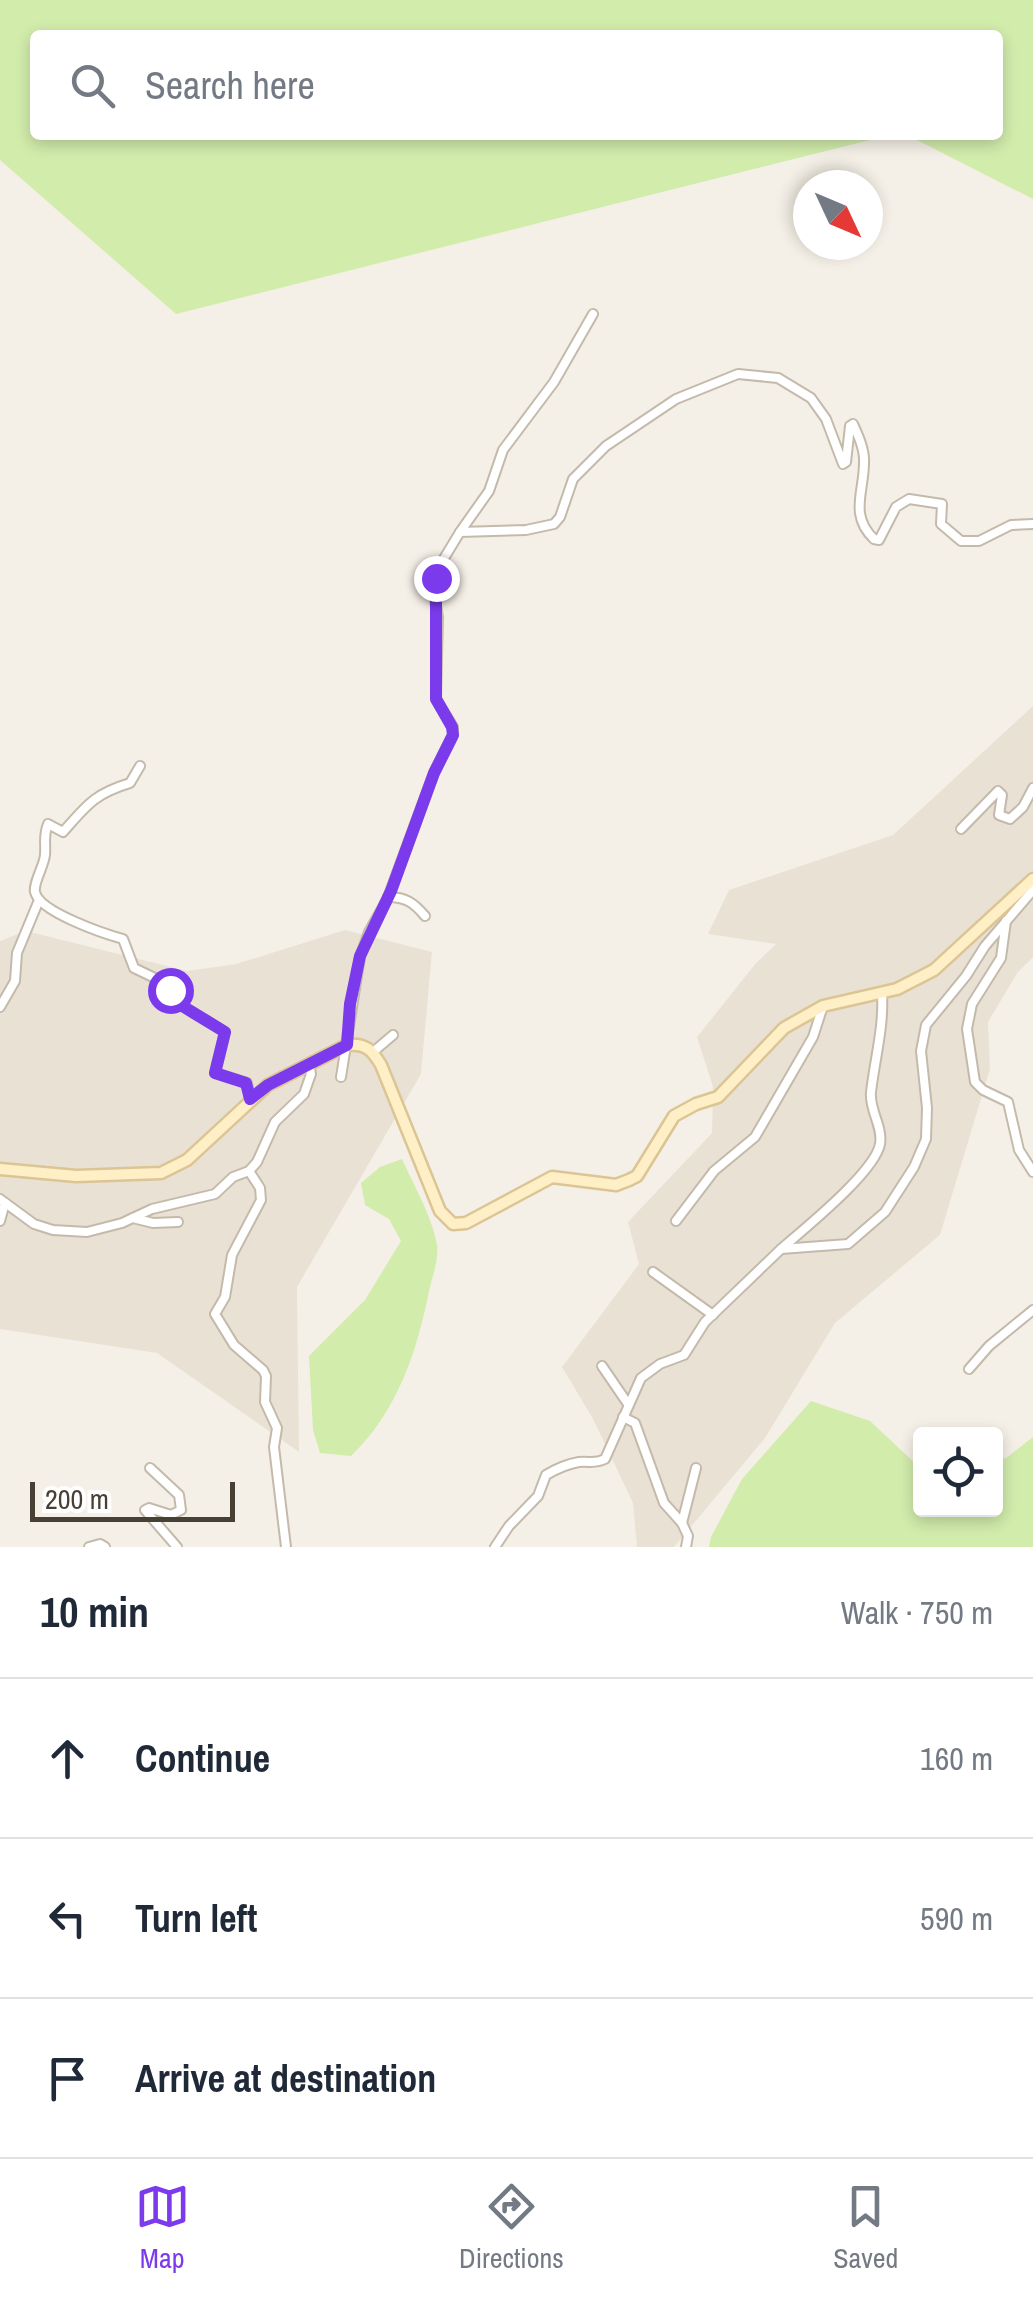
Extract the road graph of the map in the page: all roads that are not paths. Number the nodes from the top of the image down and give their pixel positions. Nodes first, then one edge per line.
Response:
1 (593, 314) dead end
2 (1033, 524) edge
3 (460, 532) junction
4 (140, 766) dead end
5 (1033, 788) edge
6 (961, 829) dead end
7 (1033, 879) edge
8 (1033, 890) edge
9 (388, 897) junction
10 (40, 900) junction
11 (425, 916) dead end
12 (1006, 922) junction
13 (882, 992) junction
14 (823, 1006) junction
15 (0, 1007) edge
16 (394, 1035) dead end
17 (347, 1045) junction
18 (373, 1052) junction
19 (309, 1063) junction
20 (341, 1077) dead end
21 (250, 1099) junction
22 (0, 1169) edge
23 (250, 1171) junction
24 (1033, 1172) edge
25 (2, 1201) edge
26 (133, 1218) junction
27 (676, 1221) dead end
28 (0, 1222) edge
29 (178, 1222) dead end
30 (781, 1249) junction
31 (653, 1272) dead end
32 (1033, 1310) edge
33 (712, 1314) junction
34 (602, 1366) dead end
35 (969, 1369) dead end
36 (628, 1404) junction
37 (623, 1417) junction
38 (150, 1468) dead end
39 (696, 1468) dead end
40 (682, 1523) junction
41 (89, 1547) edge
42 (105, 1547) edge
43 (177, 1547) edge
44 (286, 1547) edge
45 (495, 1547) edge
46 (686, 1547) edge

1 - 3 street
2 - 3 street
3 - 9 street
4 - 10 street
5 - 6 street
7 - 13 main road
8 - 12 street
9 - 11 street
9 - 17 street
10 - 15 street
10 - 21 street
12 - 24 street
12 - 30 street
13 - 14 main road
13 - 30 street
14 - 18 main road
14 - 27 street
16 - 18 street
17 - 18 main road
17 - 19 main road
17 - 20 street
19 - 21 main road
19 - 23 street
21 - 22 main road
23 - 26 street
23 - 44 street
25 - 26 street
25 - 28 street
26 - 29 street
30 - 33 street
31 - 33 street
32 - 35 street
33 - 36 street
34 - 36 street
36 - 37 street
37 - 40 street
37 - 45 street
38 - 43 street
39 - 40 street
40 - 46 street
41 - 42 street

